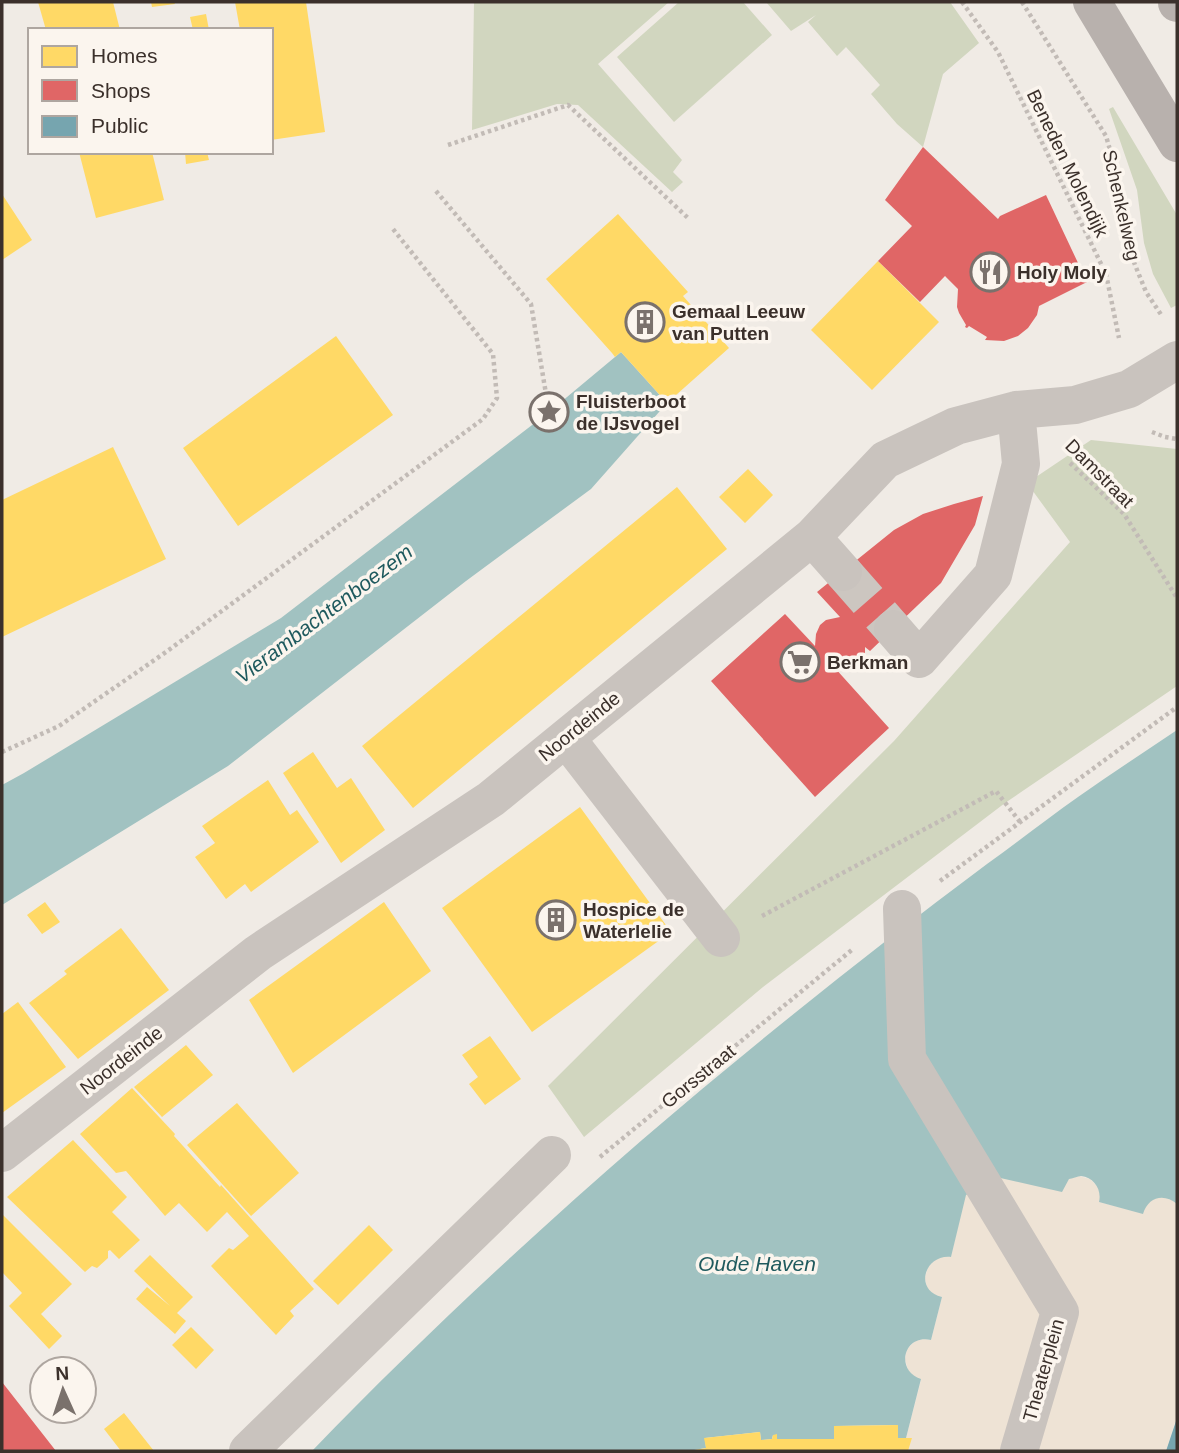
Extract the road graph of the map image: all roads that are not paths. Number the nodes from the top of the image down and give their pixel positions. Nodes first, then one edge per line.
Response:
1 (1092, 2) edge
2 (1177, 143) edge
3 (1173, 343) edge
4 (1016, 410) junction
5 (811, 537) junction
6 (843, 572) tunnel mouth
7 (893, 629) tunnel mouth
8 (566, 737) junction
9 (902, 909) road end
10 (721, 938) road end
11 (2, 1153) edge
12 (552, 1155) road end
13 (248, 1451) edge
14 (1019, 1451) edge

1 - 2 main road
3 - 4 street, Noordeinde
4 - 5 street, Noordeinde
4 - 7 street
5 - 6 street
5 - 8 street, Noordeinde
8 - 10 street
8 - 11 street, Noordeinde
9 - 14 street, Theaterplein
12 - 13 street

